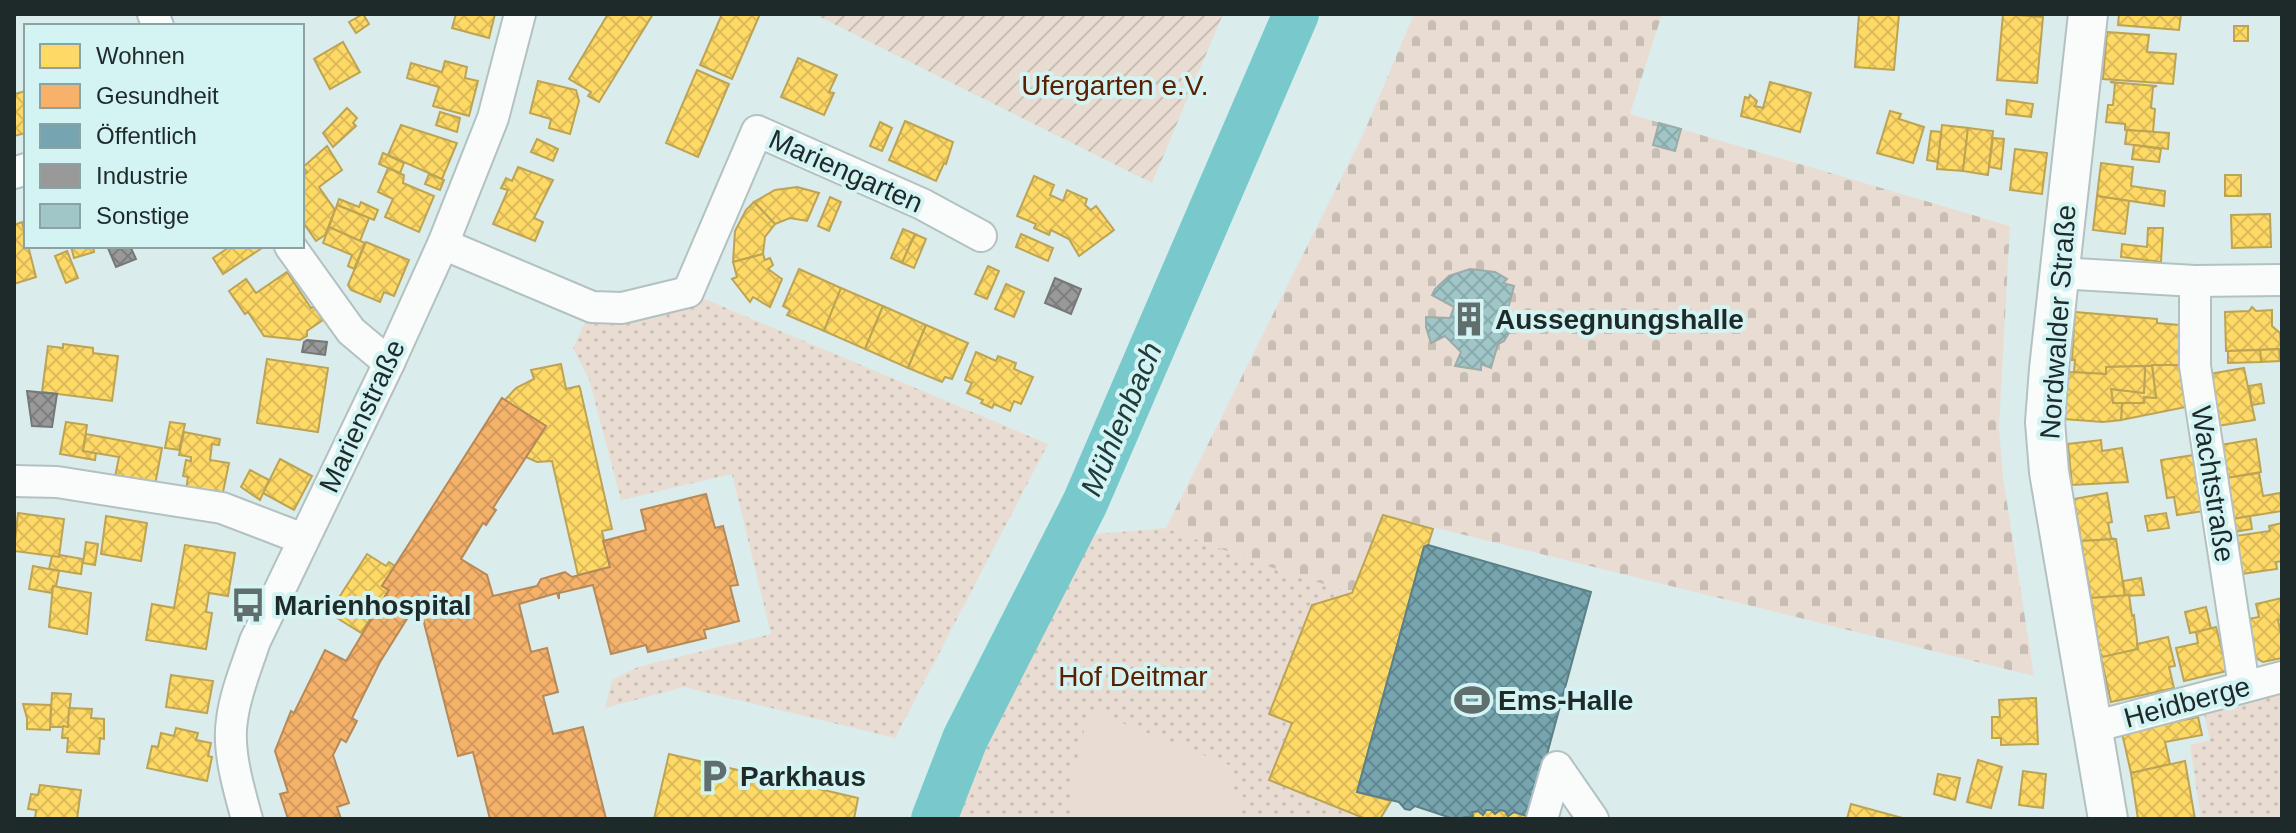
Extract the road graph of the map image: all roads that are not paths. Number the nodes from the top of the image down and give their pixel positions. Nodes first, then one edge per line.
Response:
1 (520, 14) edge
2 (2088, 14) edge
3 (981, 236) dead end
4 (443, 244) junction
5 (291, 248) edge
6 (2058, 273) junction
7 (2282, 280) edge
8 (2195, 281) junction
9 (389, 363) junction
10 (14, 481) edge
11 (303, 539) junction
12 (2282, 677) edge
13 (2244, 686) junction
14 (2093, 727) junction
15 (247, 819) edge
16 (1542, 819) edge
17 (1593, 819) edge
18 (2108, 819) edge

1 - 4 street, Marienstraße
2 - 6 main road, Nordwalder Straße
3 - 4 street, Mariengarten
4 - 9 street, Marienstraße
5 - 9 street
6 - 8 street
6 - 14 main road, Nordwalder Straße
7 - 8 street
8 - 13 street, Wachtstraße
9 - 11 street, Marienstraße
10 - 11 street
11 - 15 street, Marienstraße
12 - 13 street, Heidberge
13 - 14 street, Heidberge
14 - 18 main road, Nordwalder Straße
16 - 17 street

